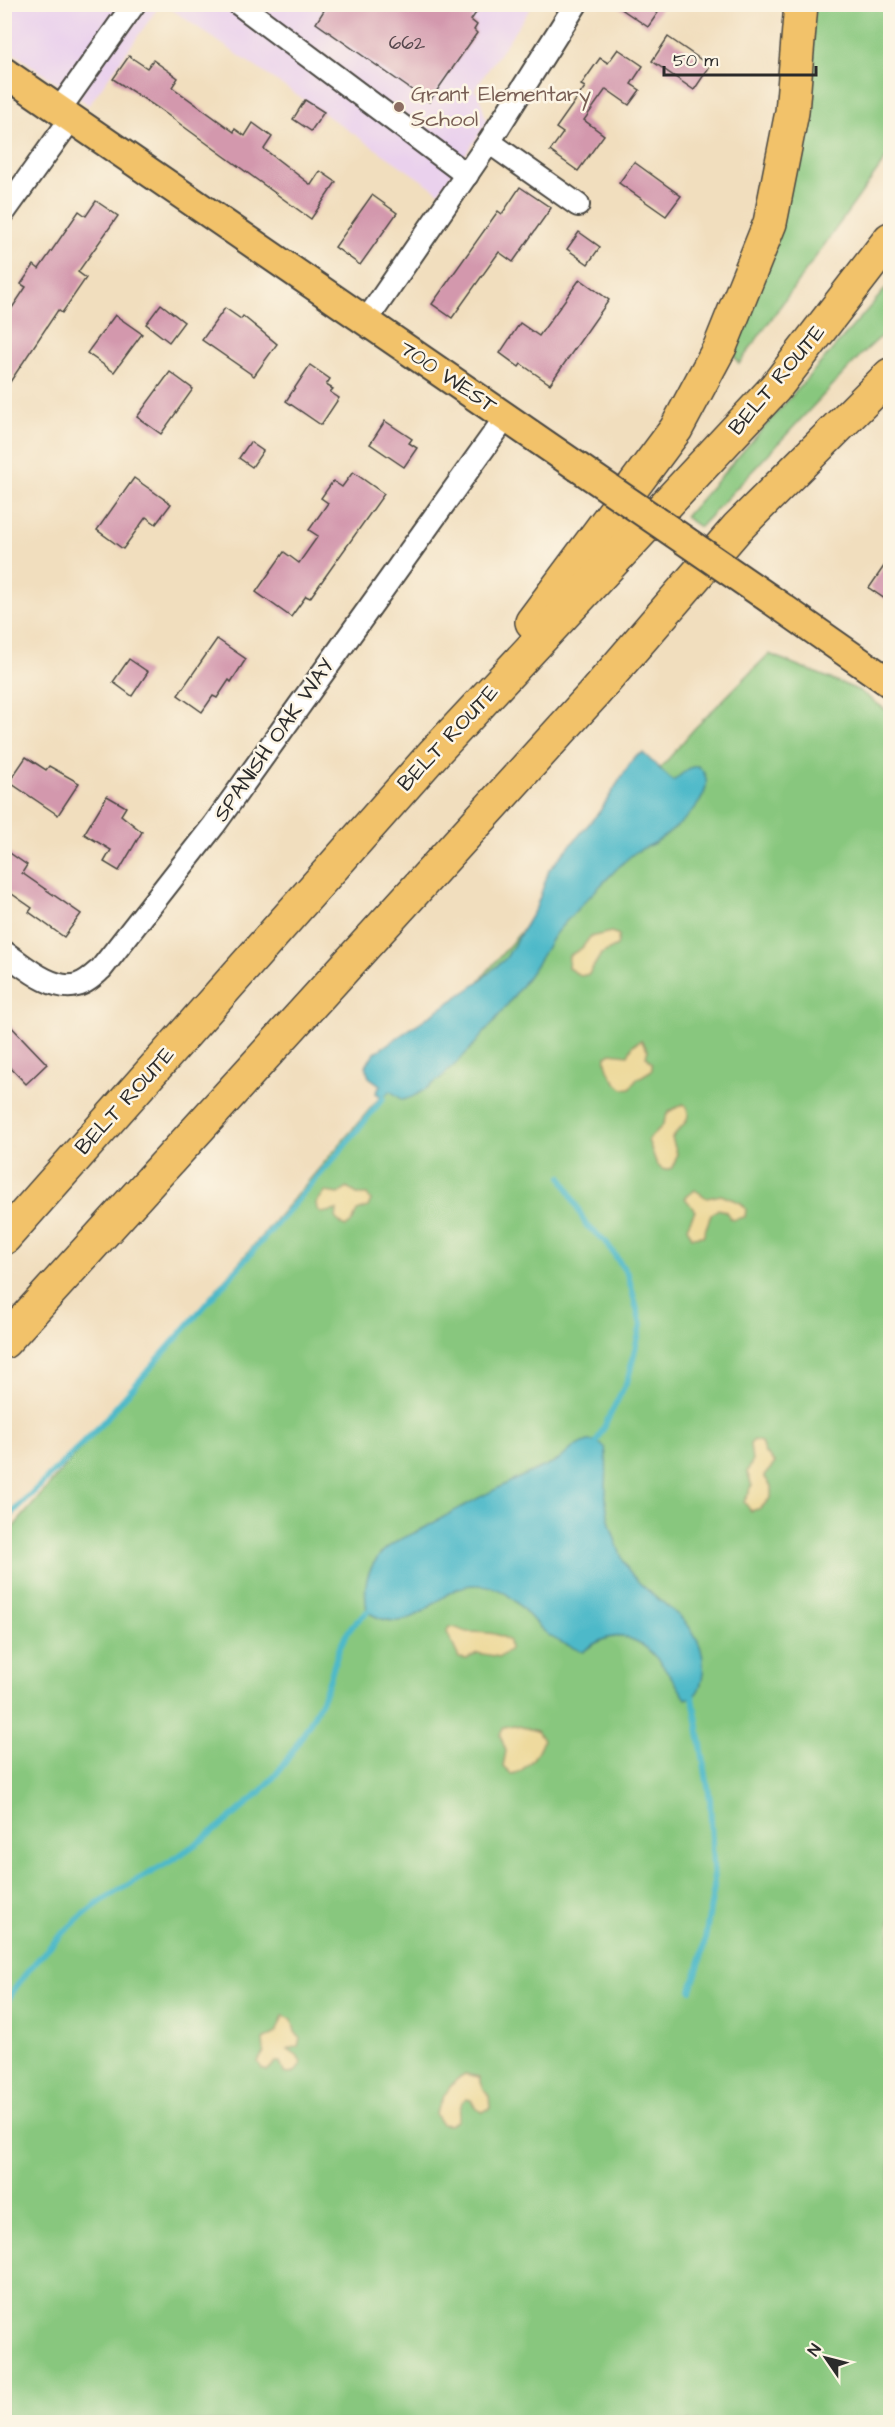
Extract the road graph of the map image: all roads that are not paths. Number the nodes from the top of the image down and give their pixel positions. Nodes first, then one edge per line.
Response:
1 (134, 4) edge
2 (239, 4) edge
3 (576, 4) edge
4 (801, 4) edge
5 (4, 72) edge
6 (65, 114) junction
7 (489, 142) junction
8 (467, 174) junction
9 (578, 205) dead end
10 (4, 212) edge
11 (891, 238) edge
12 (366, 321) junction
13 (891, 375) edge
14 (506, 417) junction
15 (891, 683) edge
16 (434, 753) junction
17 (6, 956) edge
18 (4, 1238) edge
19 (4, 1342) edge

1 - 6 street
2 - 8 street
3 - 7 street
4 - 16 highway
5 - 6 main road, 700 WEST
6 - 10 street
6 - 12 main road, 700 WEST
7 - 8 street
7 - 9 street
8 - 12 street
11 - 16 highway, BELT ROUTE
12 - 14 main road, 700 WEST
13 - 19 highway
14 - 15 main road, 700 WEST, bridge
14 - 17 street, SPANISH OAK WAY
16 - 18 highway, BELT ROUTE

